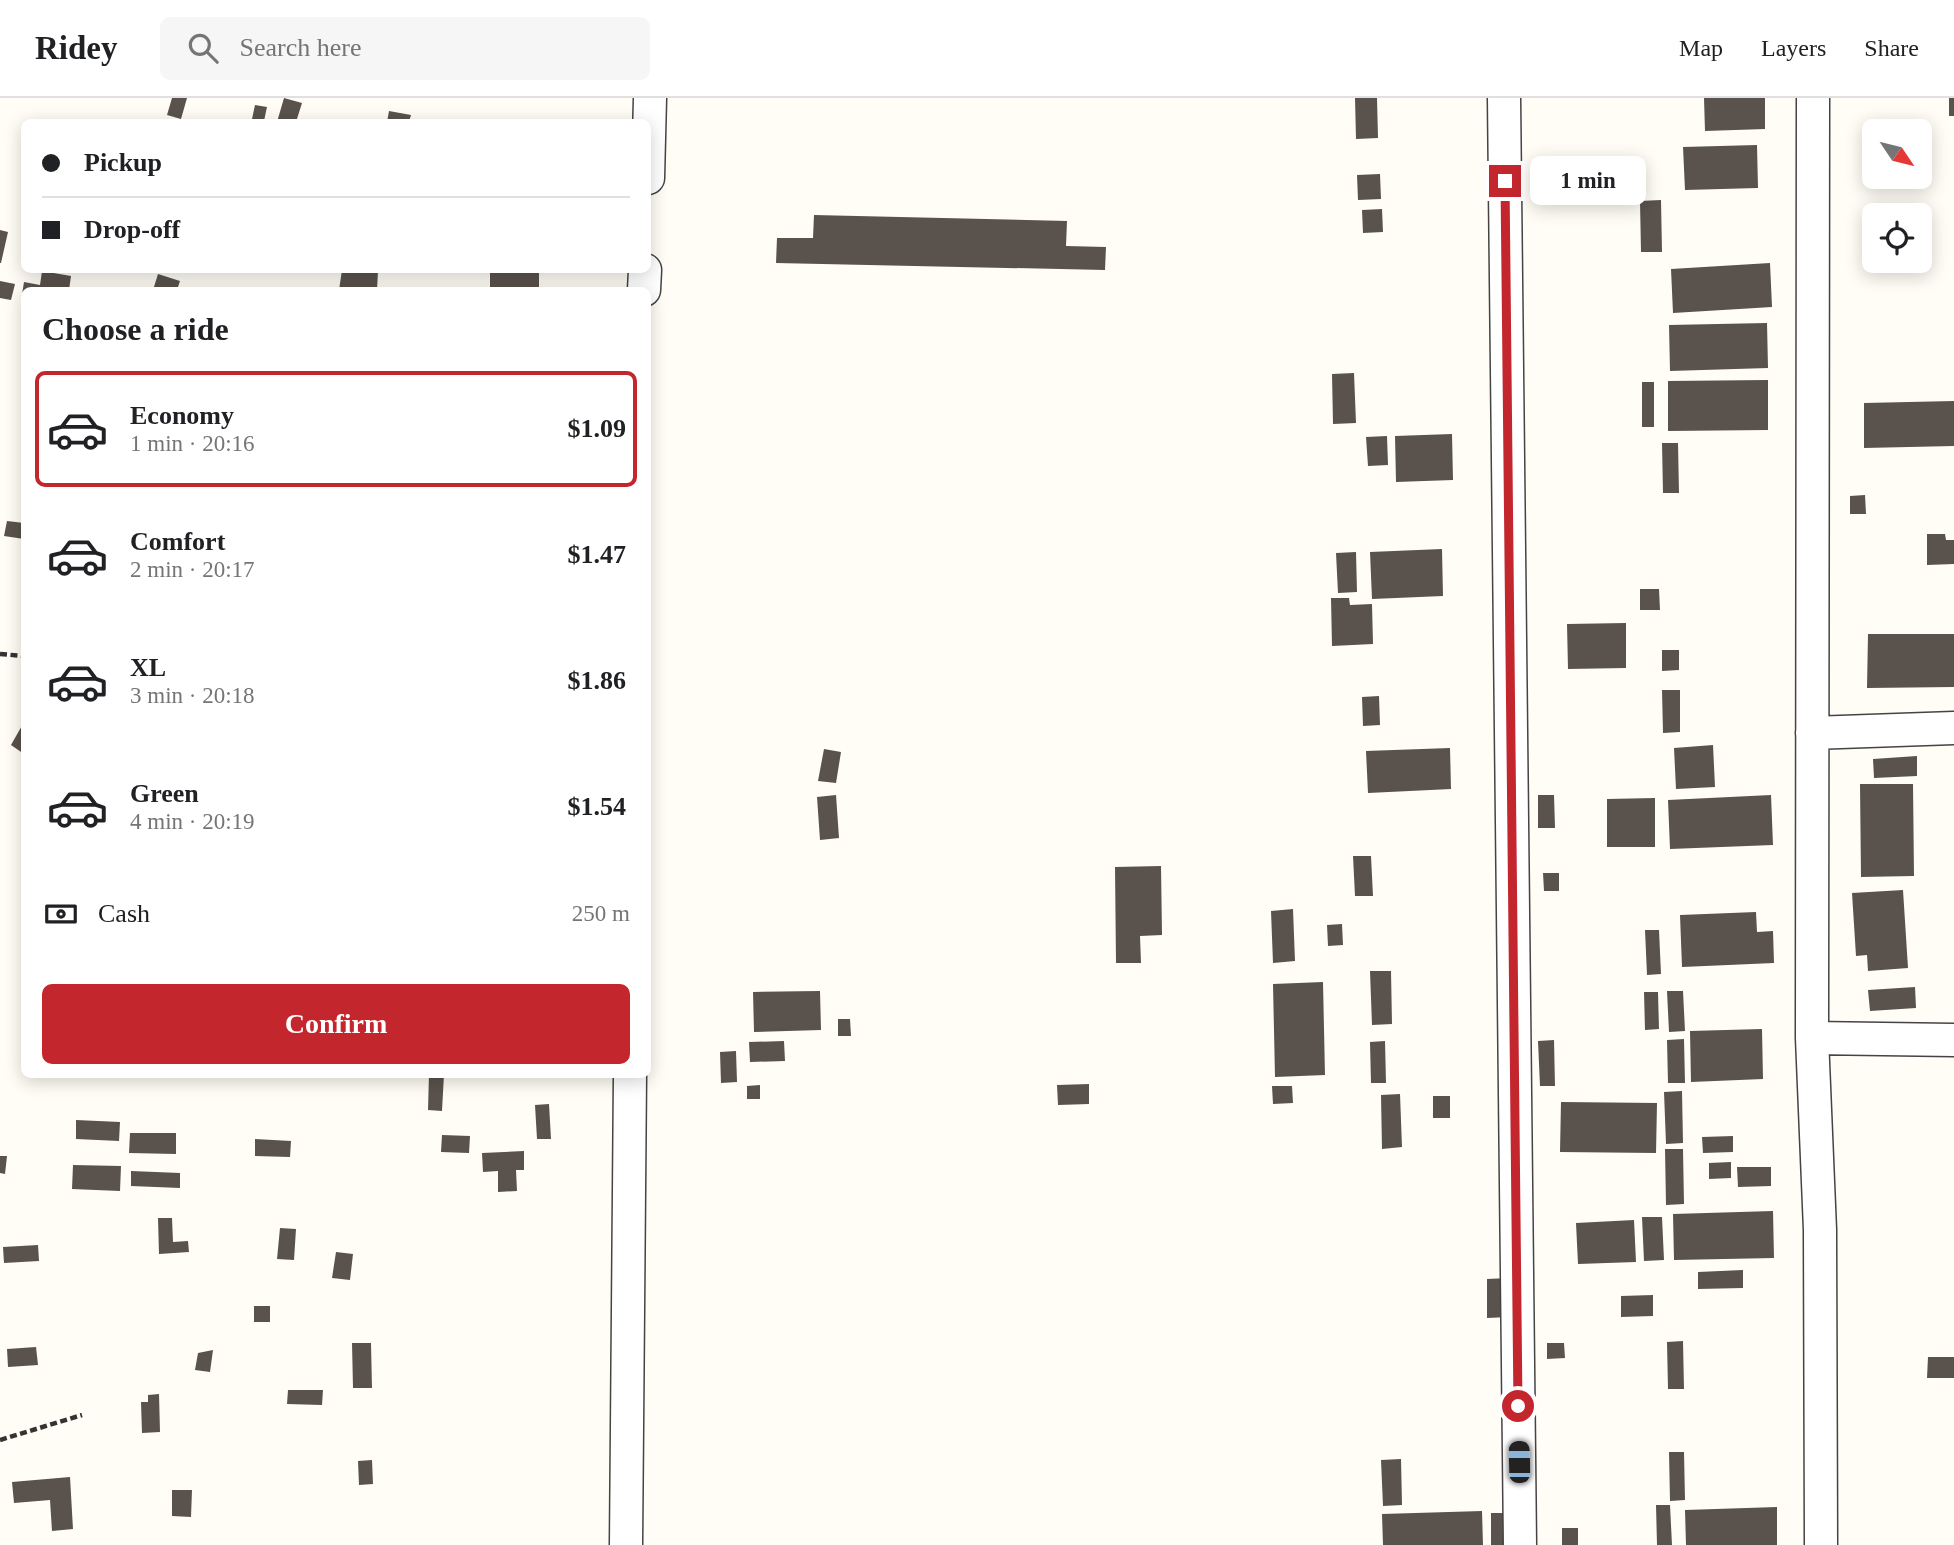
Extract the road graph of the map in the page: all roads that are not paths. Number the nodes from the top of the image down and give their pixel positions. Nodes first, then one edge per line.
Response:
1 (650, 98) edge
2 (1504, 98) edge
3 (1813, 98) edge
4 (649, 119) edge
5 (1954, 728) edge
6 (1812, 733) junction
7 (1812, 1038) junction
8 (1954, 1040) edge
9 (630, 1078) edge
10 (626, 1545) edge
11 (1520, 1545) edge
12 (1821, 1545) edge

1 - 4 street
2 - 11 street
3 - 6 street
5 - 6 street
6 - 7 street
7 - 8 street
7 - 12 street
9 - 10 street

